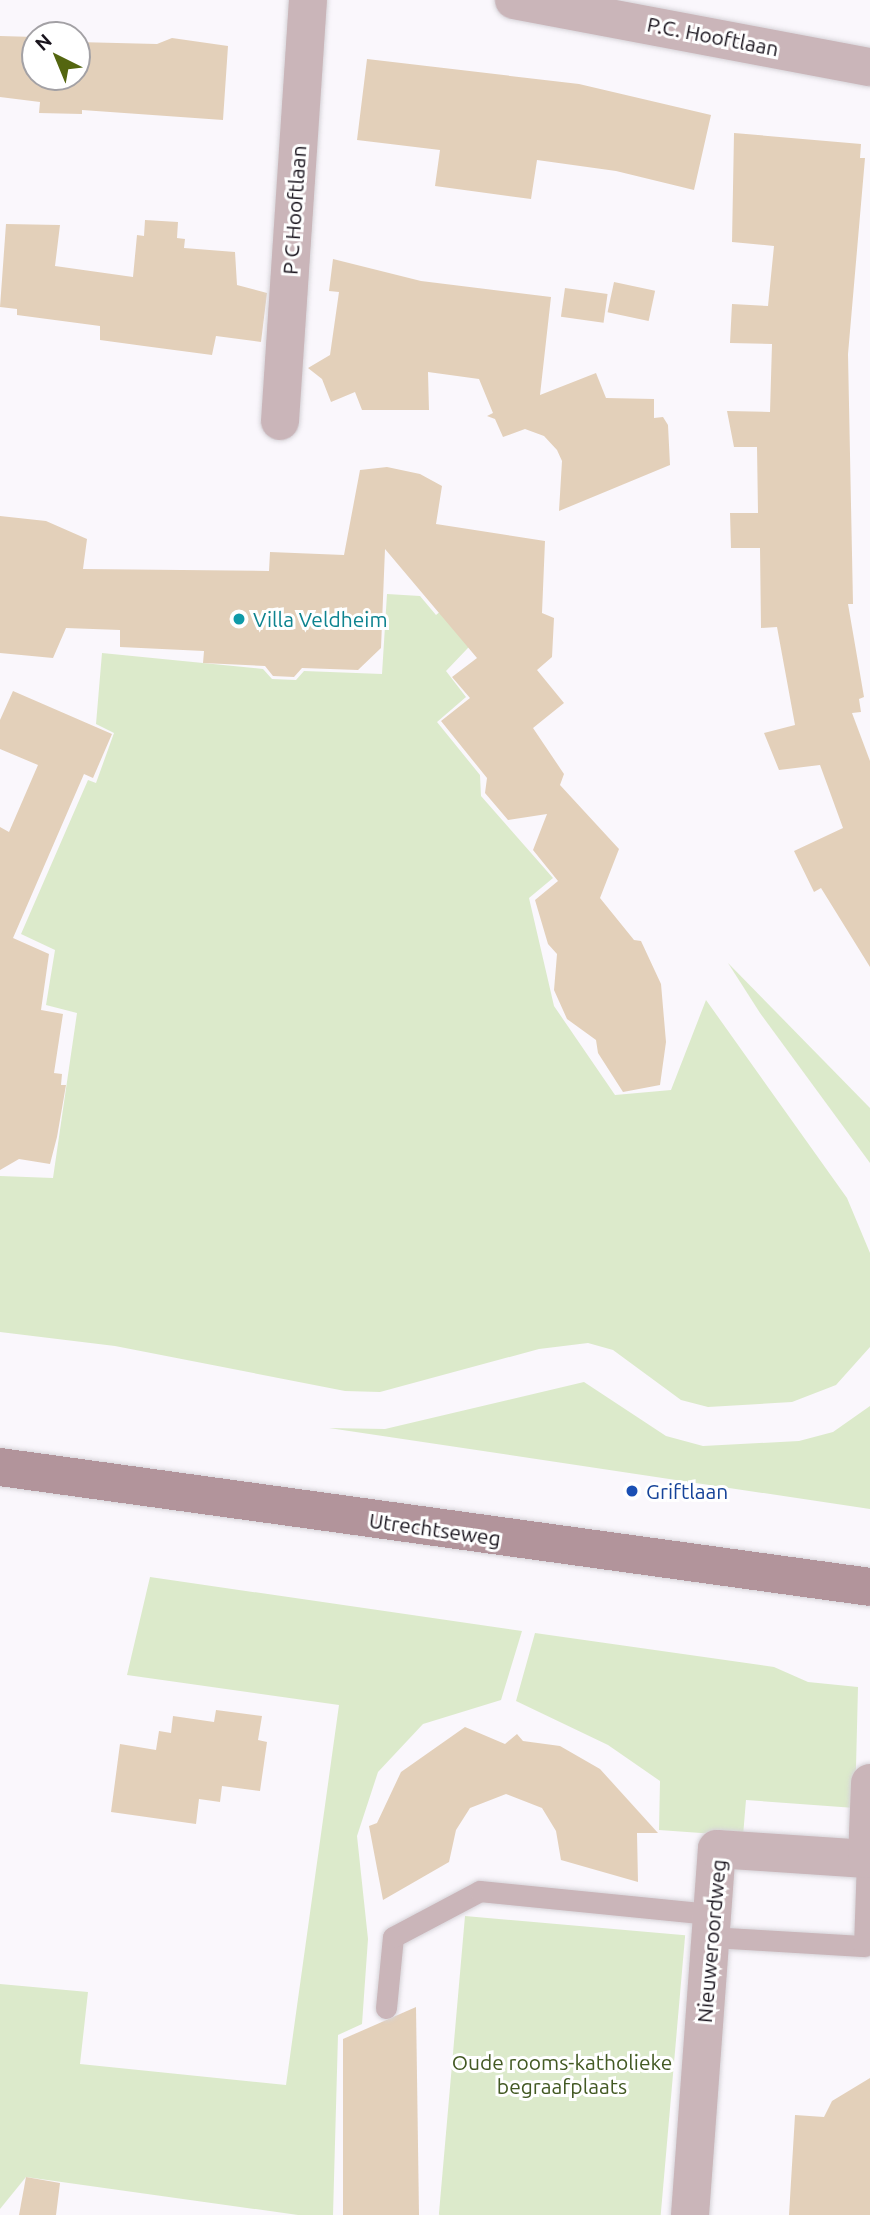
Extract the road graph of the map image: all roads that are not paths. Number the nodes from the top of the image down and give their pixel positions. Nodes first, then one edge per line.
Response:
1 (308, 0) edge
2 (514, 0) edge
3 (870, 67) edge
4 (280, 421) dead end
5 (0, 1467) edge
6 (870, 1587) edge
7 (870, 1783) edge
8 (867, 1859) junction
9 (711, 1925) junction
10 (386, 2008) dead end
11 (690, 2215) edge

1 - 4 street, P C Hooftlaan
2 - 3 street, P.C. Hooftlaan
5 - 6 main road, Utrechtseweg
7 - 8 street
8 - 9 street, Nieuweroordweg
8 - 9 lane
9 - 10 lane
9 - 11 street, Nieuweroordweg

